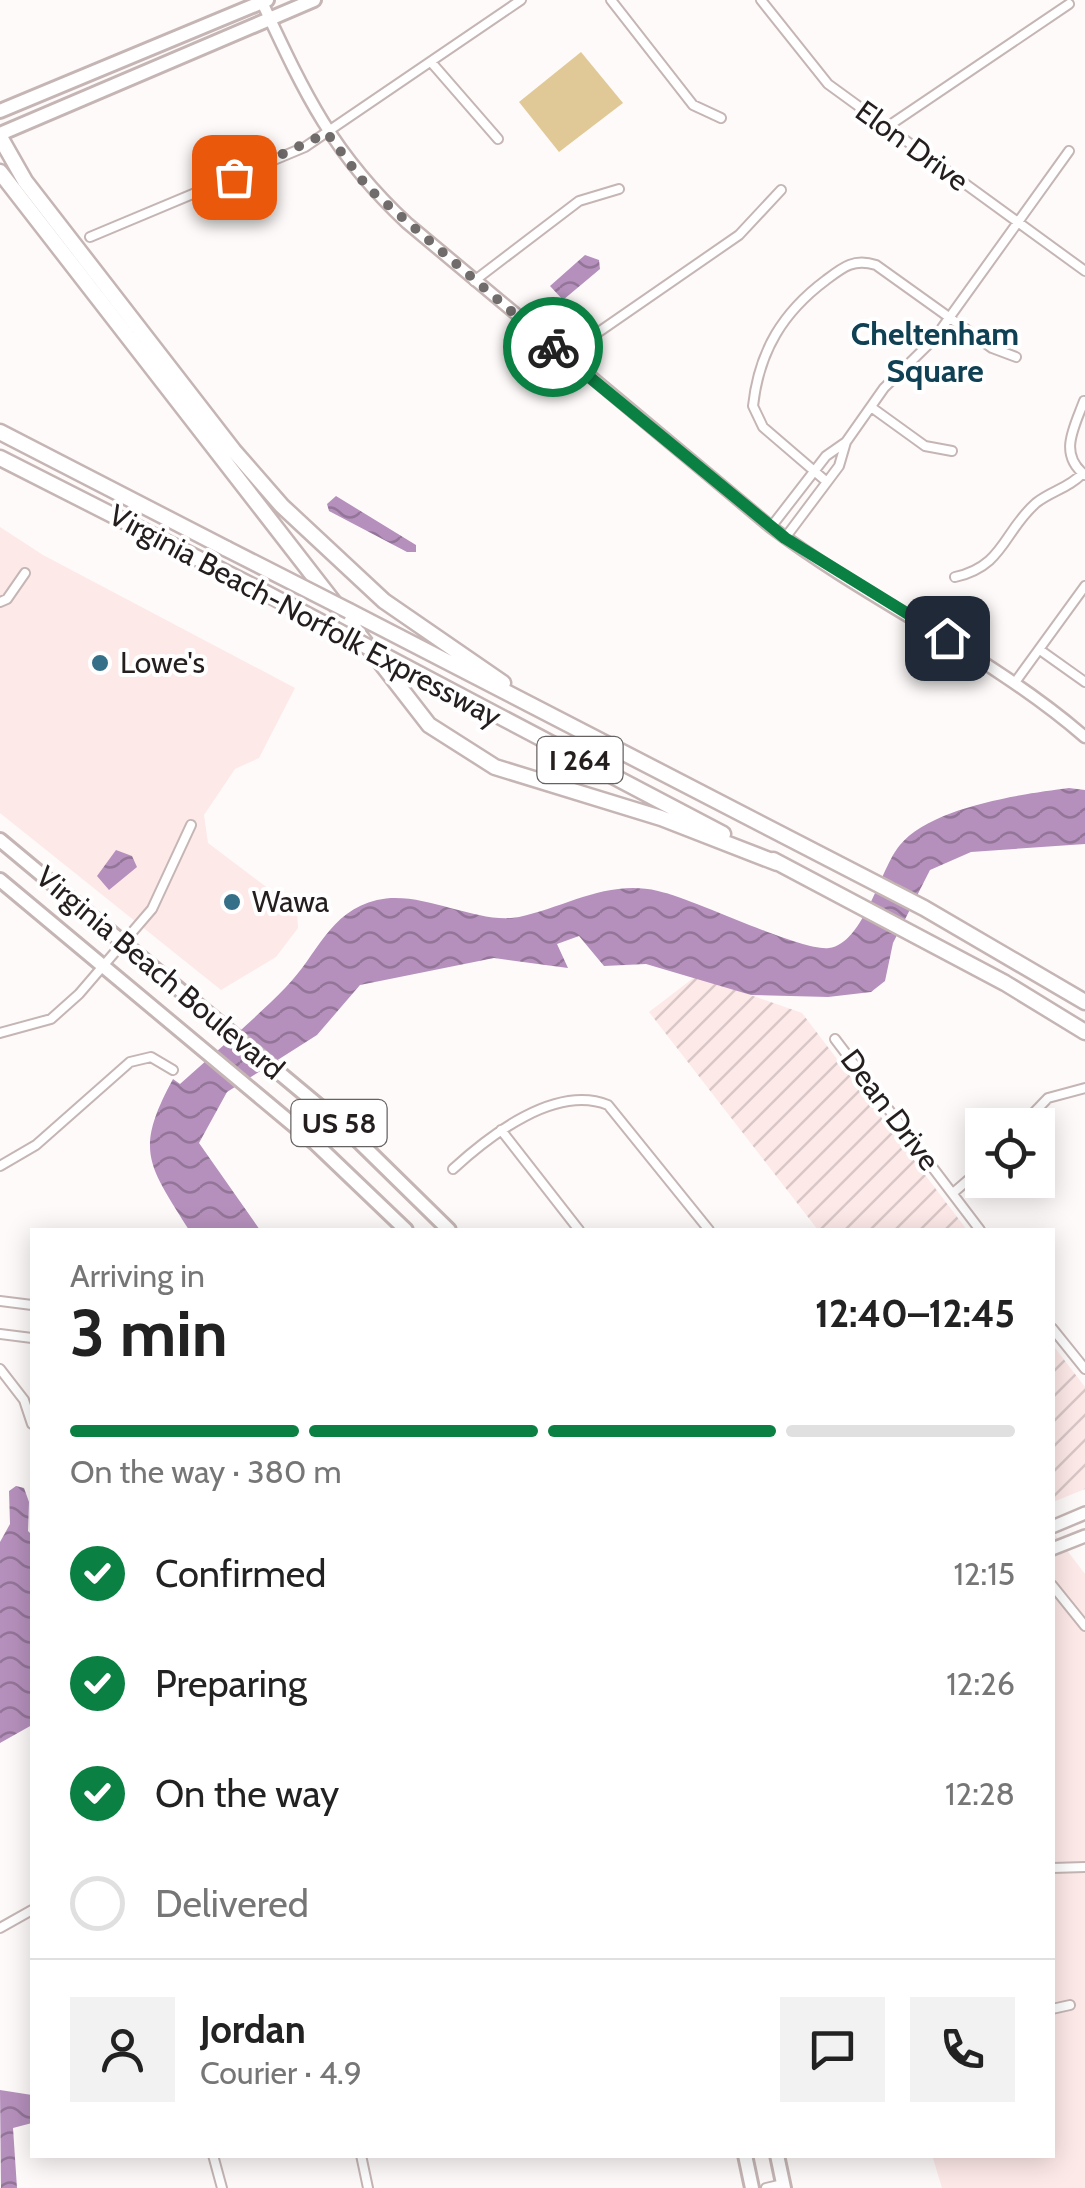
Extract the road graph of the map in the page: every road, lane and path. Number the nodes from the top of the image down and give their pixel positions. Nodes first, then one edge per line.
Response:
1 (314, 0) edge
2 (521, 0) edge
3 (611, 0) edge
4 (761, 0) edge
5 (263, 1) edge
6 (1069, 4) dead end
7 (270, 18) junction
8 (431, 62) junction
9 (0, 111) edge
10 (722, 118) dead end
11 (887, 127) junction
12 (327, 133) junction
13 (0, 136) edge
14 (498, 140) dead end
15 (1069, 151) dead end
16 (0, 172) edge
17 (619, 189) dead end
18 (781, 190) dead end
19 (1018, 223) junction
20 (90, 237) dead end
21 (1085, 270) edge
22 (474, 280) junction
23 (948, 318) junction
24 (564, 356) junction
25 (1016, 357) dead end
26 (1084, 401) edge
27 (870, 407) junction
28 (0, 432) edge
29 (846, 442) junction
30 (952, 451) dead end
31 (0, 458) edge
32 (814, 471) junction
33 (1084, 474) edge
34 (827, 482) junction
35 (771, 528) junction
36 (785, 538) junction
37 (25, 573) dead end
38 (955, 577) dead end
39 (1085, 586) edge
40 (0, 602) edge
41 (1040, 650) junction
42 (1016, 681) junction
43 (1085, 682) edge
44 (540, 710) junction
45 (1085, 737) edge
46 (191, 825) dead end
47 (0, 840) edge
48 (778, 862) junction
49 (0, 880) edge
50 (125, 944) junction
51 (104, 966) junction
52 (1085, 1002) edge
53 (1085, 1032) edge
54 (0, 1033) edge
55 (835, 1039) dead end
56 (172, 1070) dead end
57 (1085, 1088) edge
58 (1038, 1108) edge
59 (501, 1130) junction
60 (0, 1166) edge
61 (454, 1170) dead end
62 (965, 1183) edge
63 (953, 1193) junction
64 (404, 1228) edge
65 (447, 1228) edge
66 (578, 1228) edge
67 (707, 1228) edge
68 (979, 1228) edge
69 (3, 1301) edge
70 (30, 1305) edge
71 (1055, 1332) edge
72 (0, 1334) edge
73 (30, 1338) edge
74 (0, 1369) edge
75 (1085, 1369) edge
76 (30, 1418) edge
77 (1085, 1513) edge
78 (1055, 1526) edge
79 (1085, 1536) edge
80 (1055, 1547) edge
81 (1055, 1589) edge
82 (1085, 1626) edge
83 (1085, 1867) edge
84 (1055, 1868) edge
85 (30, 1911) edge
86 (0, 1928) edge
87 (1070, 2005) dead end
88 (1055, 2008) edge
89 (215, 2158) edge
90 (362, 2158) edge
91 (746, 2158) edge
92 (778, 2158) edge
93 (783, 2186) edge
94 (222, 2188) edge
95 (368, 2188) edge
96 (752, 2188) edge
97 (766, 2188) edge

1 - 7 main road
2 - 8 street
3 - 10 street
4 - 11 street, Elon Drive
5 - 7 street
5 - 9 main road
6 - 11 street
7 - 12 street
7 - 13 main road
8 - 12 street
8 - 14 street
11 - 19 street, Elon Drive
12 - 20 street
12 - 22 street
13 - 44 highway
15 - 19 street
16 - 48 highway
17 - 22 street
18 - 24 street
19 - 21 street, Elon Drive
19 - 23 street
22 - 24 street
23 - 25 street
23 - 27 street
23 - 32 street
24 - 35 street
26 - 33 street
27 - 29 street
27 - 30 street
28 - 44 highway, Virginia Beach-Norfolk Expressway / I 264, bridge
29 - 32 street
29 - 34 street
31 - 48 highway, Virginia Beach-Norfolk Expressway / I 264, bridge
32 - 34 street
32 - 35 street
33 - 38 street
34 - 36 street
35 - 36 street
36 - 42 street
37 - 40 street
39 - 41 street
41 - 42 street
41 - 43 street
42 - 45 street
44 - 52 highway, Virginia Beach-Norfolk Expressway / I 264
46 - 50 street
47 - 50 main road, Virginia Beach Boulevard / US 58
48 - 53 highway, Virginia Beach-Norfolk Expressway / I 264
49 - 51 main road, Virginia Beach Boulevard / US 58
50 - 51 street
50 - 65 main road, Virginia Beach Boulevard / US 58
51 - 54 street
51 - 64 main road, Virginia Beach Boulevard / US 58
55 - 63 street, Dean Drive
56 - 60 street
57 - 58 street
59 - 61 street
59 - 66 street
59 - 67 street
62 - 63 street
63 - 68 street, Dean Drive
69 - 70 street
71 - 75 street
72 - 73 street
74 - 76 street
77 - 78 main road
79 - 80 main road
81 - 82 street
83 - 84 street
85 - 86 street
87 - 88 street
89 - 94 street
90 - 95 street
91 - 96 main road
92 - 93 main road
93 - 97 street

